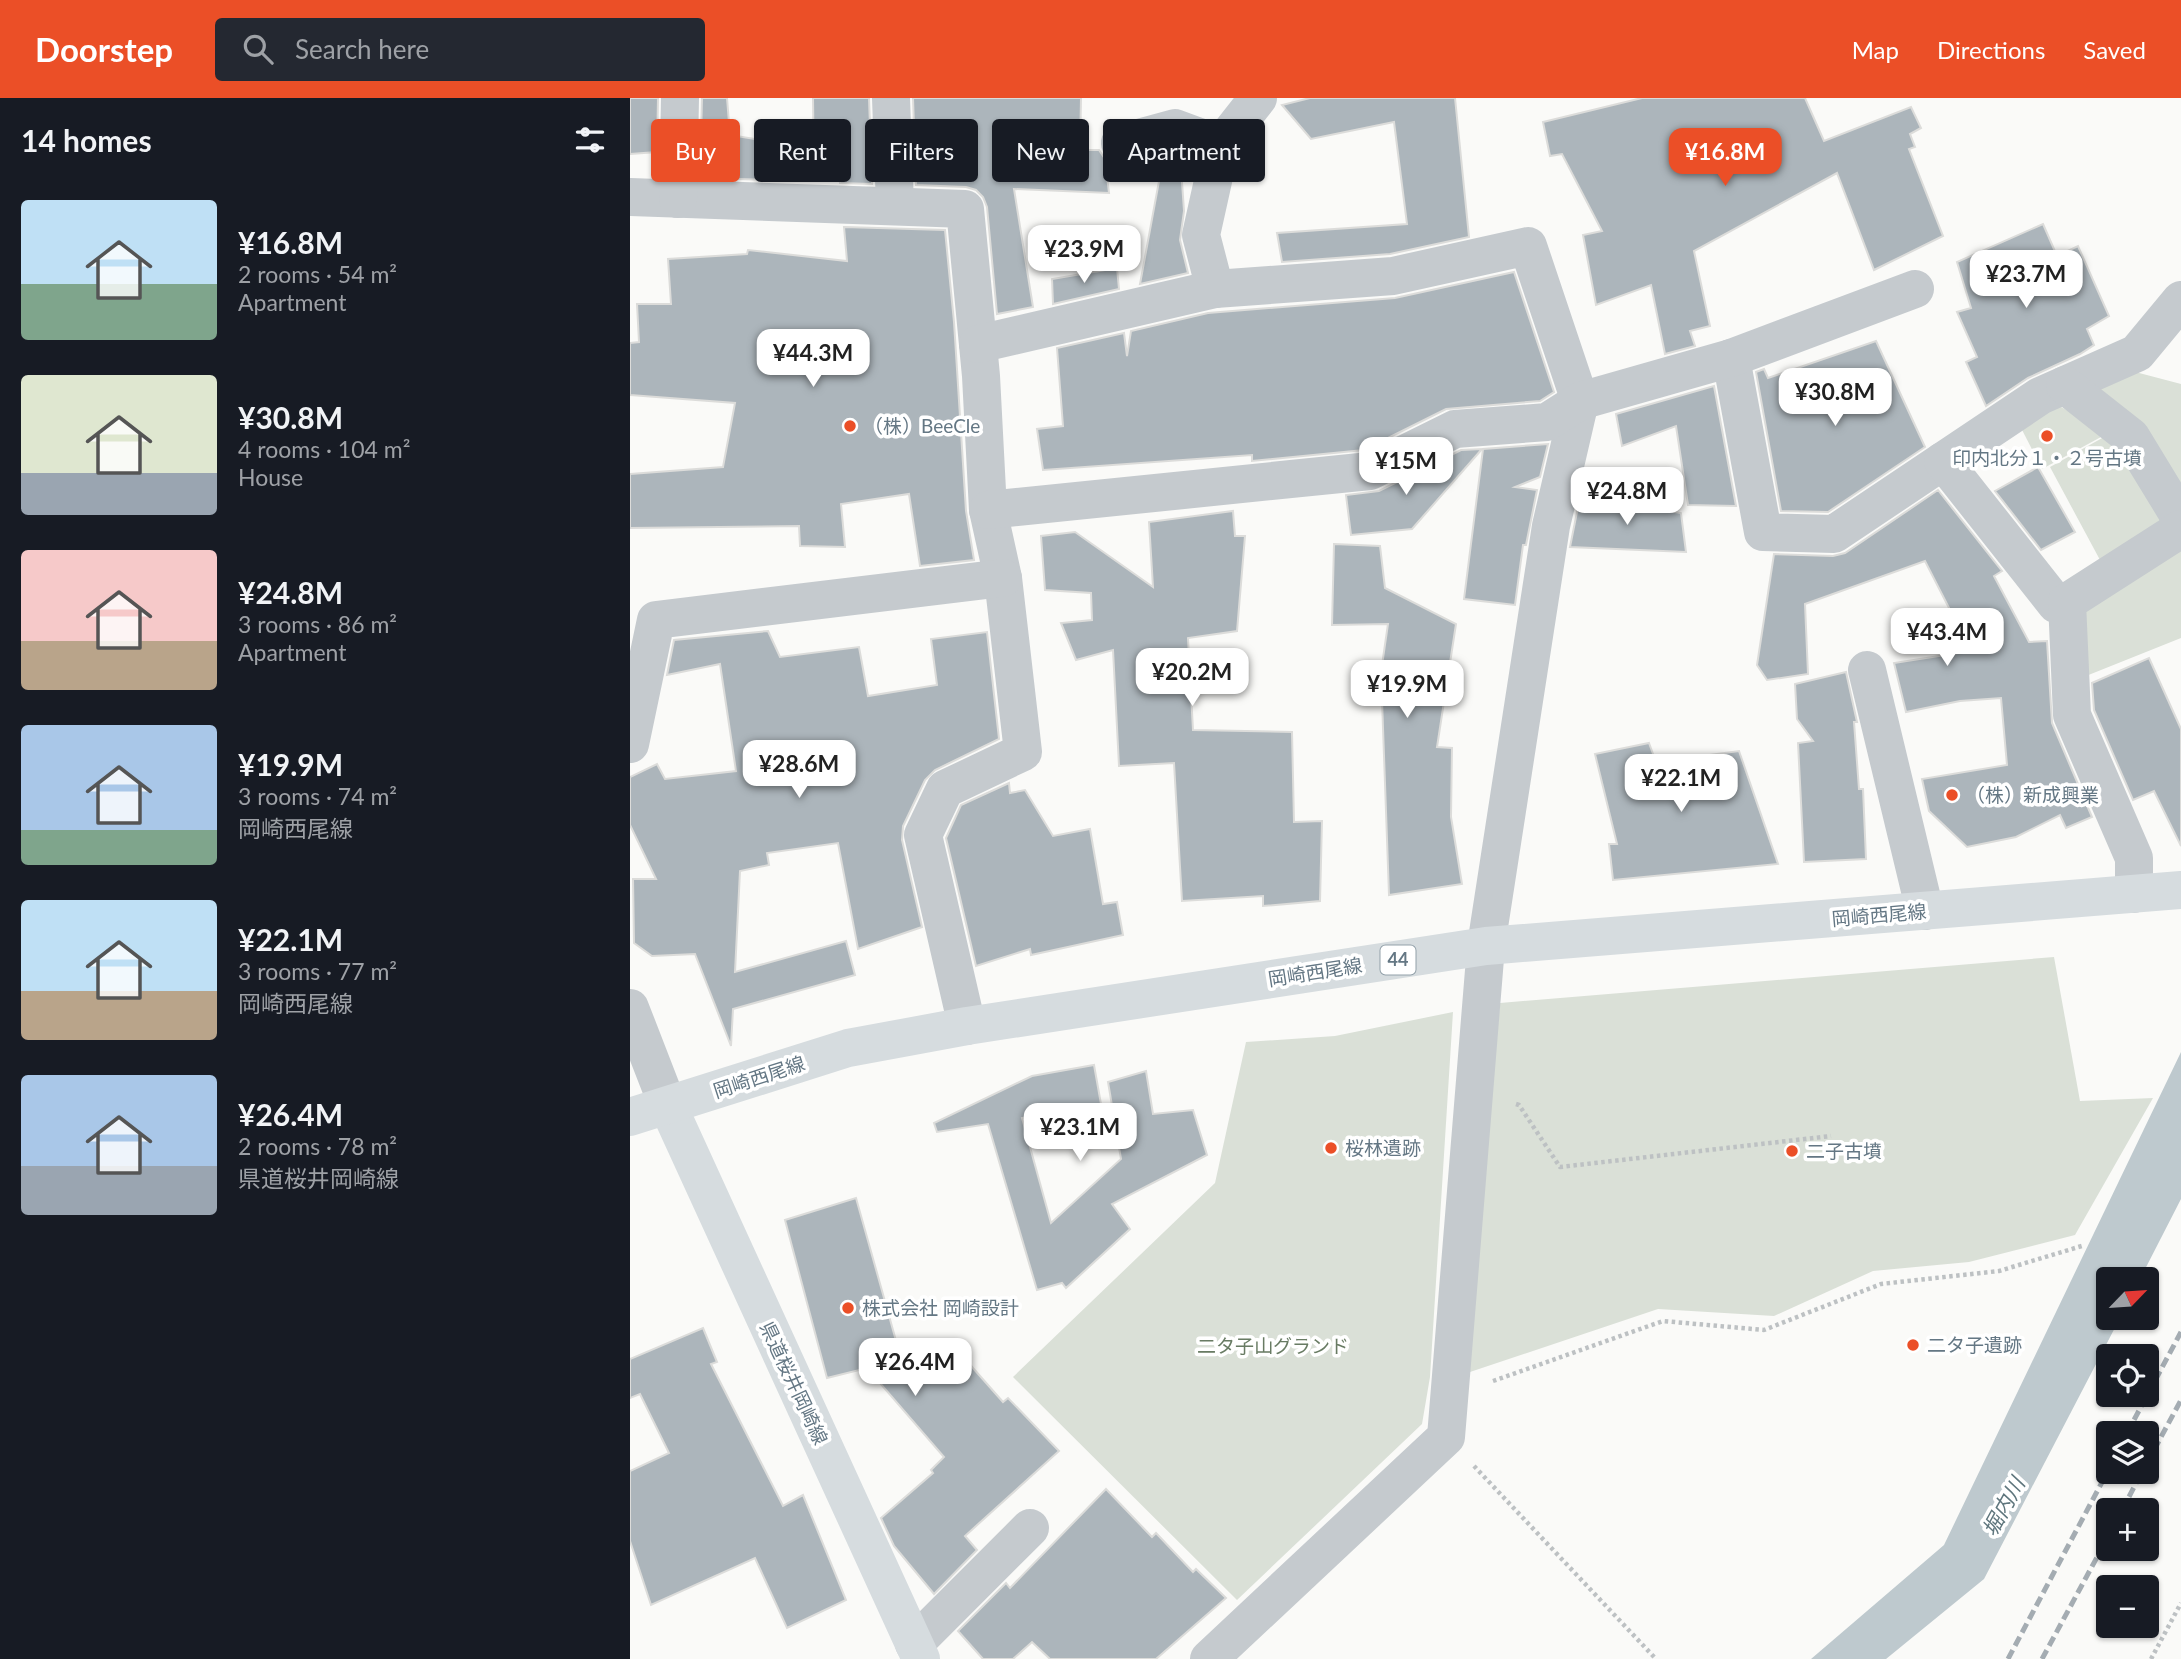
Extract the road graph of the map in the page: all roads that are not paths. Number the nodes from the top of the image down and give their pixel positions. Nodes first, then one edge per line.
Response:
1 (680, 98) edge
2 (891, 98) edge
3 (1258, 98) edge
4 (1241, 119) edge
5 (1213, 182) edge
6 (630, 197) edge
7 (677, 200) junction
8 (895, 206) junction
9 (1215, 289) junction
10 (1915, 289) dead end
11 (2181, 300) edge
12 (978, 344) junction
13 (1731, 358) junction
14 (2065, 385) junction
15 (1580, 401) junction
16 (1943, 461) junction
17 (988, 510) junction
18 (2181, 519) edge
19 (2181, 528) edge
20 (1003, 578) junction
21 (2067, 602) junction
22 (1867, 670) dead end
23 (630, 744) edge
24 (2181, 890) edge
25 (2134, 894) junction
26 (1925, 911) junction
27 (1486, 946) junction
28 (630, 1008) edge
29 (967, 1026) junction
30 (668, 1106) junction
31 (630, 1117) edge
32 (1030, 1528) dead end
33 (917, 1652) edge
34 (1209, 1659) edge

1 - 7 street
2 - 8 street
3 - 4 street
5 - 9 street
6 - 7 street
7 - 8 street
8 - 12 street
9 - 12 street
9 - 15 street
10 - 13 street
11 - 14 street
12 - 17 street
13 - 15 street
13 - 16 street
14 - 16 street
14 - 18 street
15 - 17 street
15 - 27 street
16 - 21 street
17 - 20 street
19 - 21 street
20 - 23 street
20 - 29 street
21 - 25 street
22 - 26 street
24 - 25 main road, 岡崎西尾線 / 44
25 - 26 main road, 岡崎西尾線 / 44
26 - 27 main road, 岡崎西尾線 / 44
27 - 29 main road, 岡崎西尾線 / 44
27 - 34 street
28 - 30 street
29 - 30 main road, 岡崎西尾線 / 44
30 - 31 main road, 岡崎西尾線 / 44
30 - 33 main road, 県道桜井岡崎線
32 - 33 street

